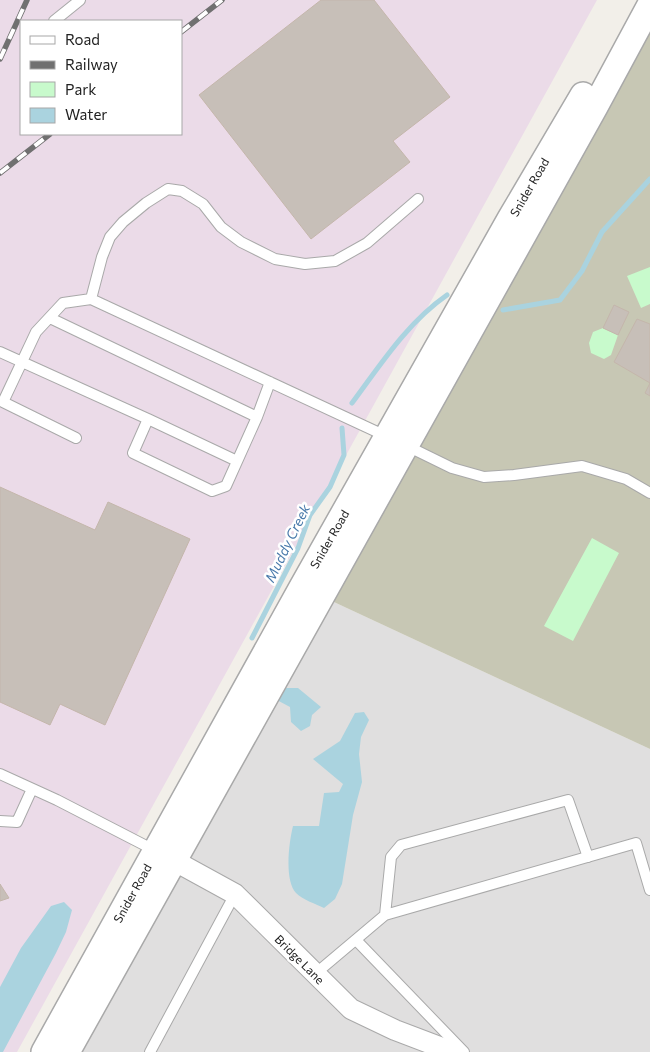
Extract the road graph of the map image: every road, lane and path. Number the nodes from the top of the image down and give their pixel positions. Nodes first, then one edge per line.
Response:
1 (80, 0) edge
2 (650, 5) edge
3 (55, 20) edge
4 (418, 199) dead end
5 (91, 299) junction
6 (50, 318) junction
7 (0, 352) edge
8 (22, 363) junction
9 (270, 382) junction
10 (2, 402) edge
11 (257, 416) junction
12 (148, 419) junction
13 (76, 438) dead end
14 (396, 441) junction
15 (237, 460) junction
16 (650, 492) edge
17 (0, 774) edge
18 (32, 789) junction
19 (0, 821) edge
20 (164, 855) junction
21 (588, 857) junction
22 (650, 890) edge
23 (235, 894) junction
24 (385, 915) junction
25 (356, 940) junction
26 (315, 974) junction
27 (44, 1052) edge
28 (67, 1052) edge
29 (150, 1052) edge
30 (453, 1052) edge
31 (464, 1052) edge

1 - 3 lane
2 - 14 street, Snider Road
4 - 5 lane
5 - 6 lane
5 - 9 lane
6 - 8 lane
6 - 11 lane
7 - 8 lane
8 - 10 lane
8 - 12 lane
9 - 11 lane
9 - 14 lane
10 - 13 lane
11 - 15 lane
12 - 15 lane
12 - 15 lane
14 - 16 lane
14 - 20 street, Snider Road
17 - 18 lane
18 - 19 lane
18 - 20 lane
20 - 23 street, Bridge Lane
20 - 27 street, Snider Road
20 - 28 street, Snider Road
21 - 22 lane
21 - 24 lane
21 - 24 lane
23 - 26 street, Bridge Lane
23 - 29 lane
24 - 25 lane
25 - 26 lane
25 - 31 lane
26 - 30 street, Bridge Lane

